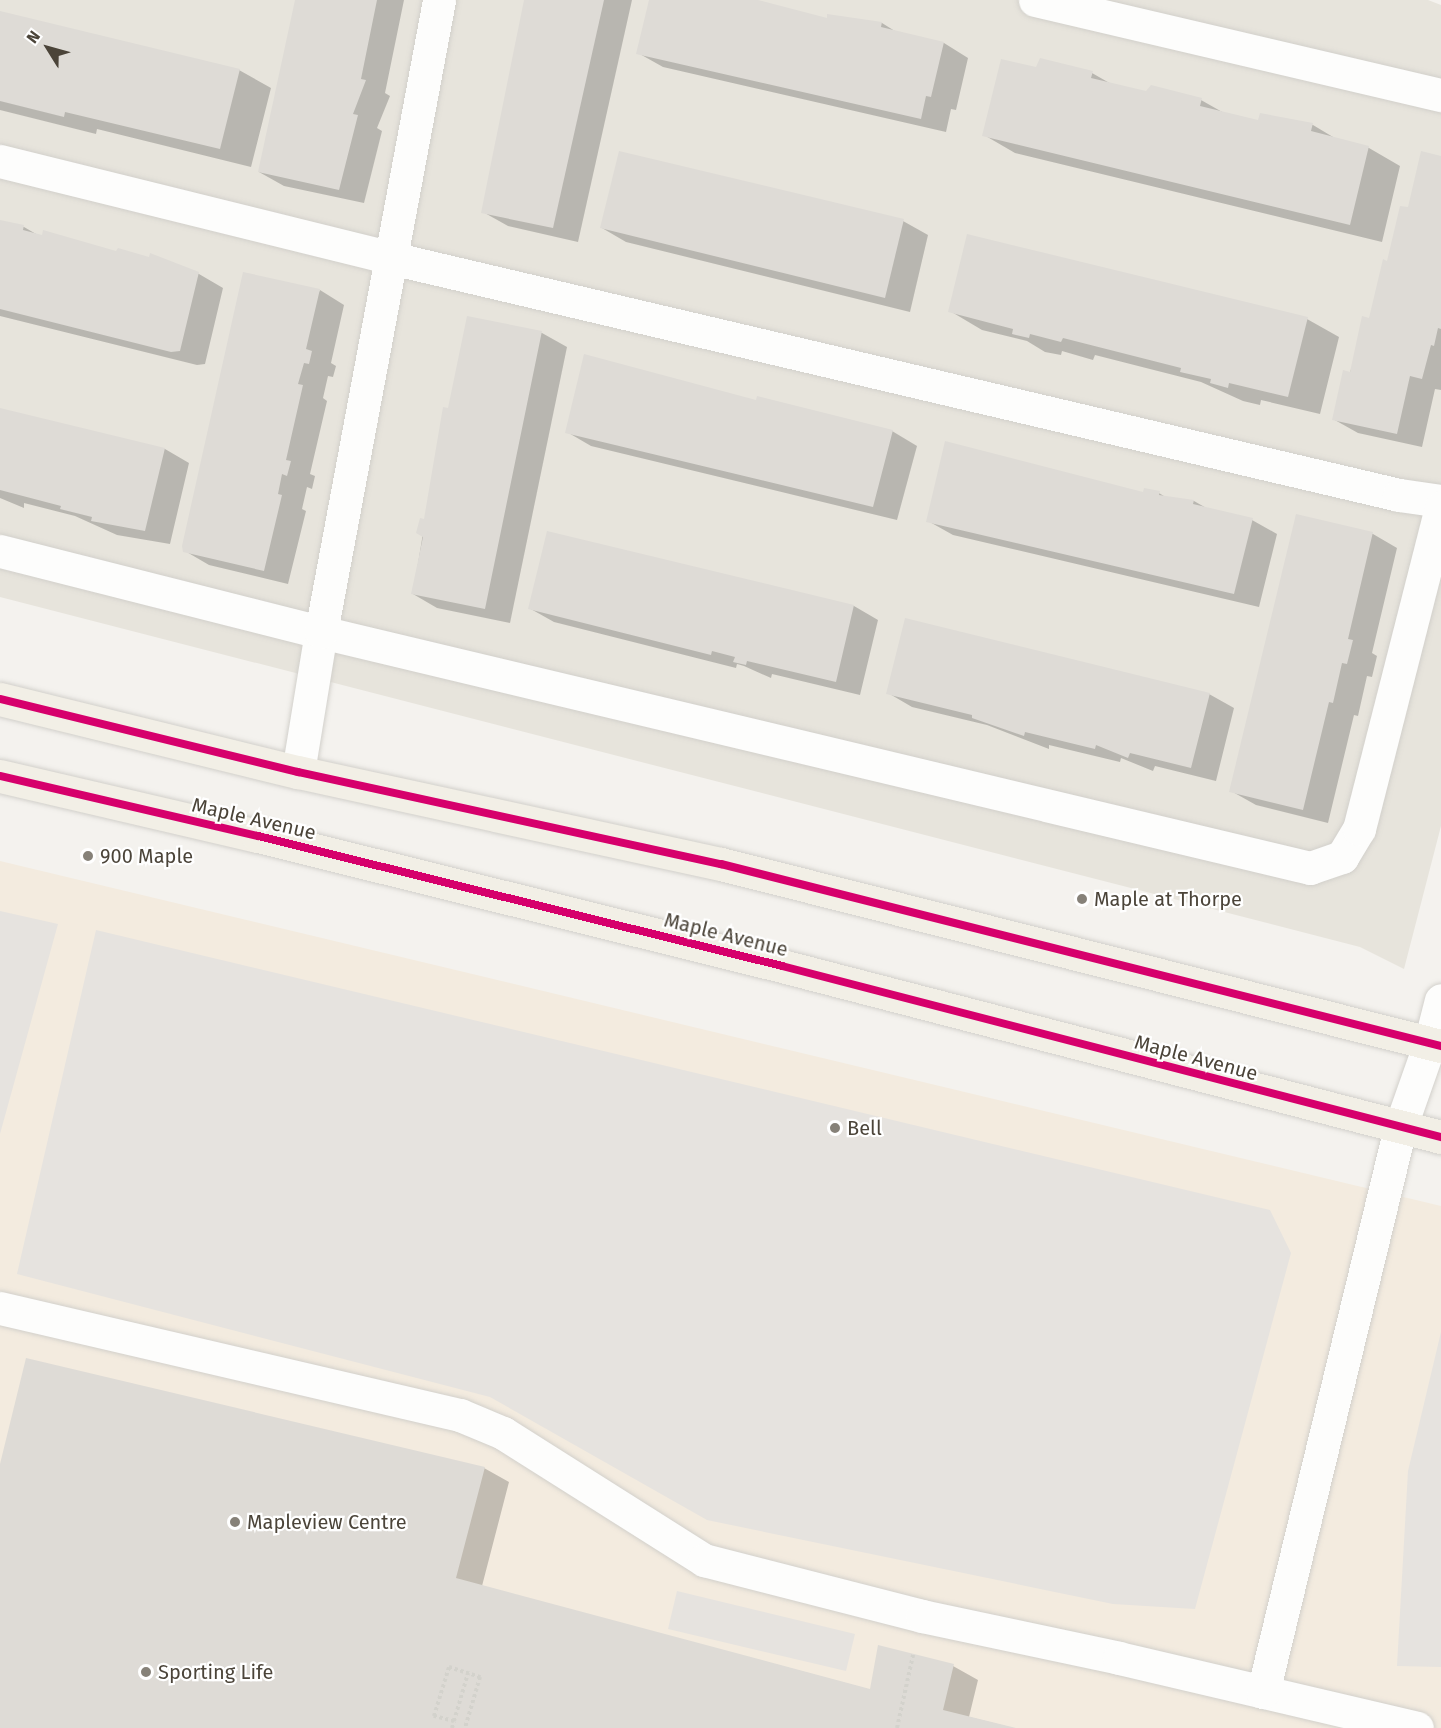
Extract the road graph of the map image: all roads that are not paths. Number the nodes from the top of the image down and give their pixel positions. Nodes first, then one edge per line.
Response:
1 (439, 0) edge
2 (1035, 0) edge
3 (1441, 95) edge
4 (0, 161) edge
5 (391, 258) junction
6 (1441, 501) edge
7 (1441, 507) edge
8 (0, 551) edge
9 (321, 632) junction
10 (0, 699) edge
11 (298, 772) junction
12 (0, 776) edge
13 (1441, 1000) edge
14 (1436, 1045) edge
15 (1400, 1128) junction
16 (1441, 1137) edge
17 (0, 1308) edge
18 (1263, 1692) junction
19 (1417, 1728) edge

1 - 5 street
2 - 3 street
4 - 5 street
5 - 6 street
5 - 9 street
7 - 9 street
8 - 9 street
9 - 11 street
10 - 11 main road
11 - 14 main road
12 - 15 main road, Maple Avenue
13 - 14 street
14 - 15 street
15 - 16 main road, Maple Avenue
15 - 18 street
17 - 18 street
18 - 19 street

